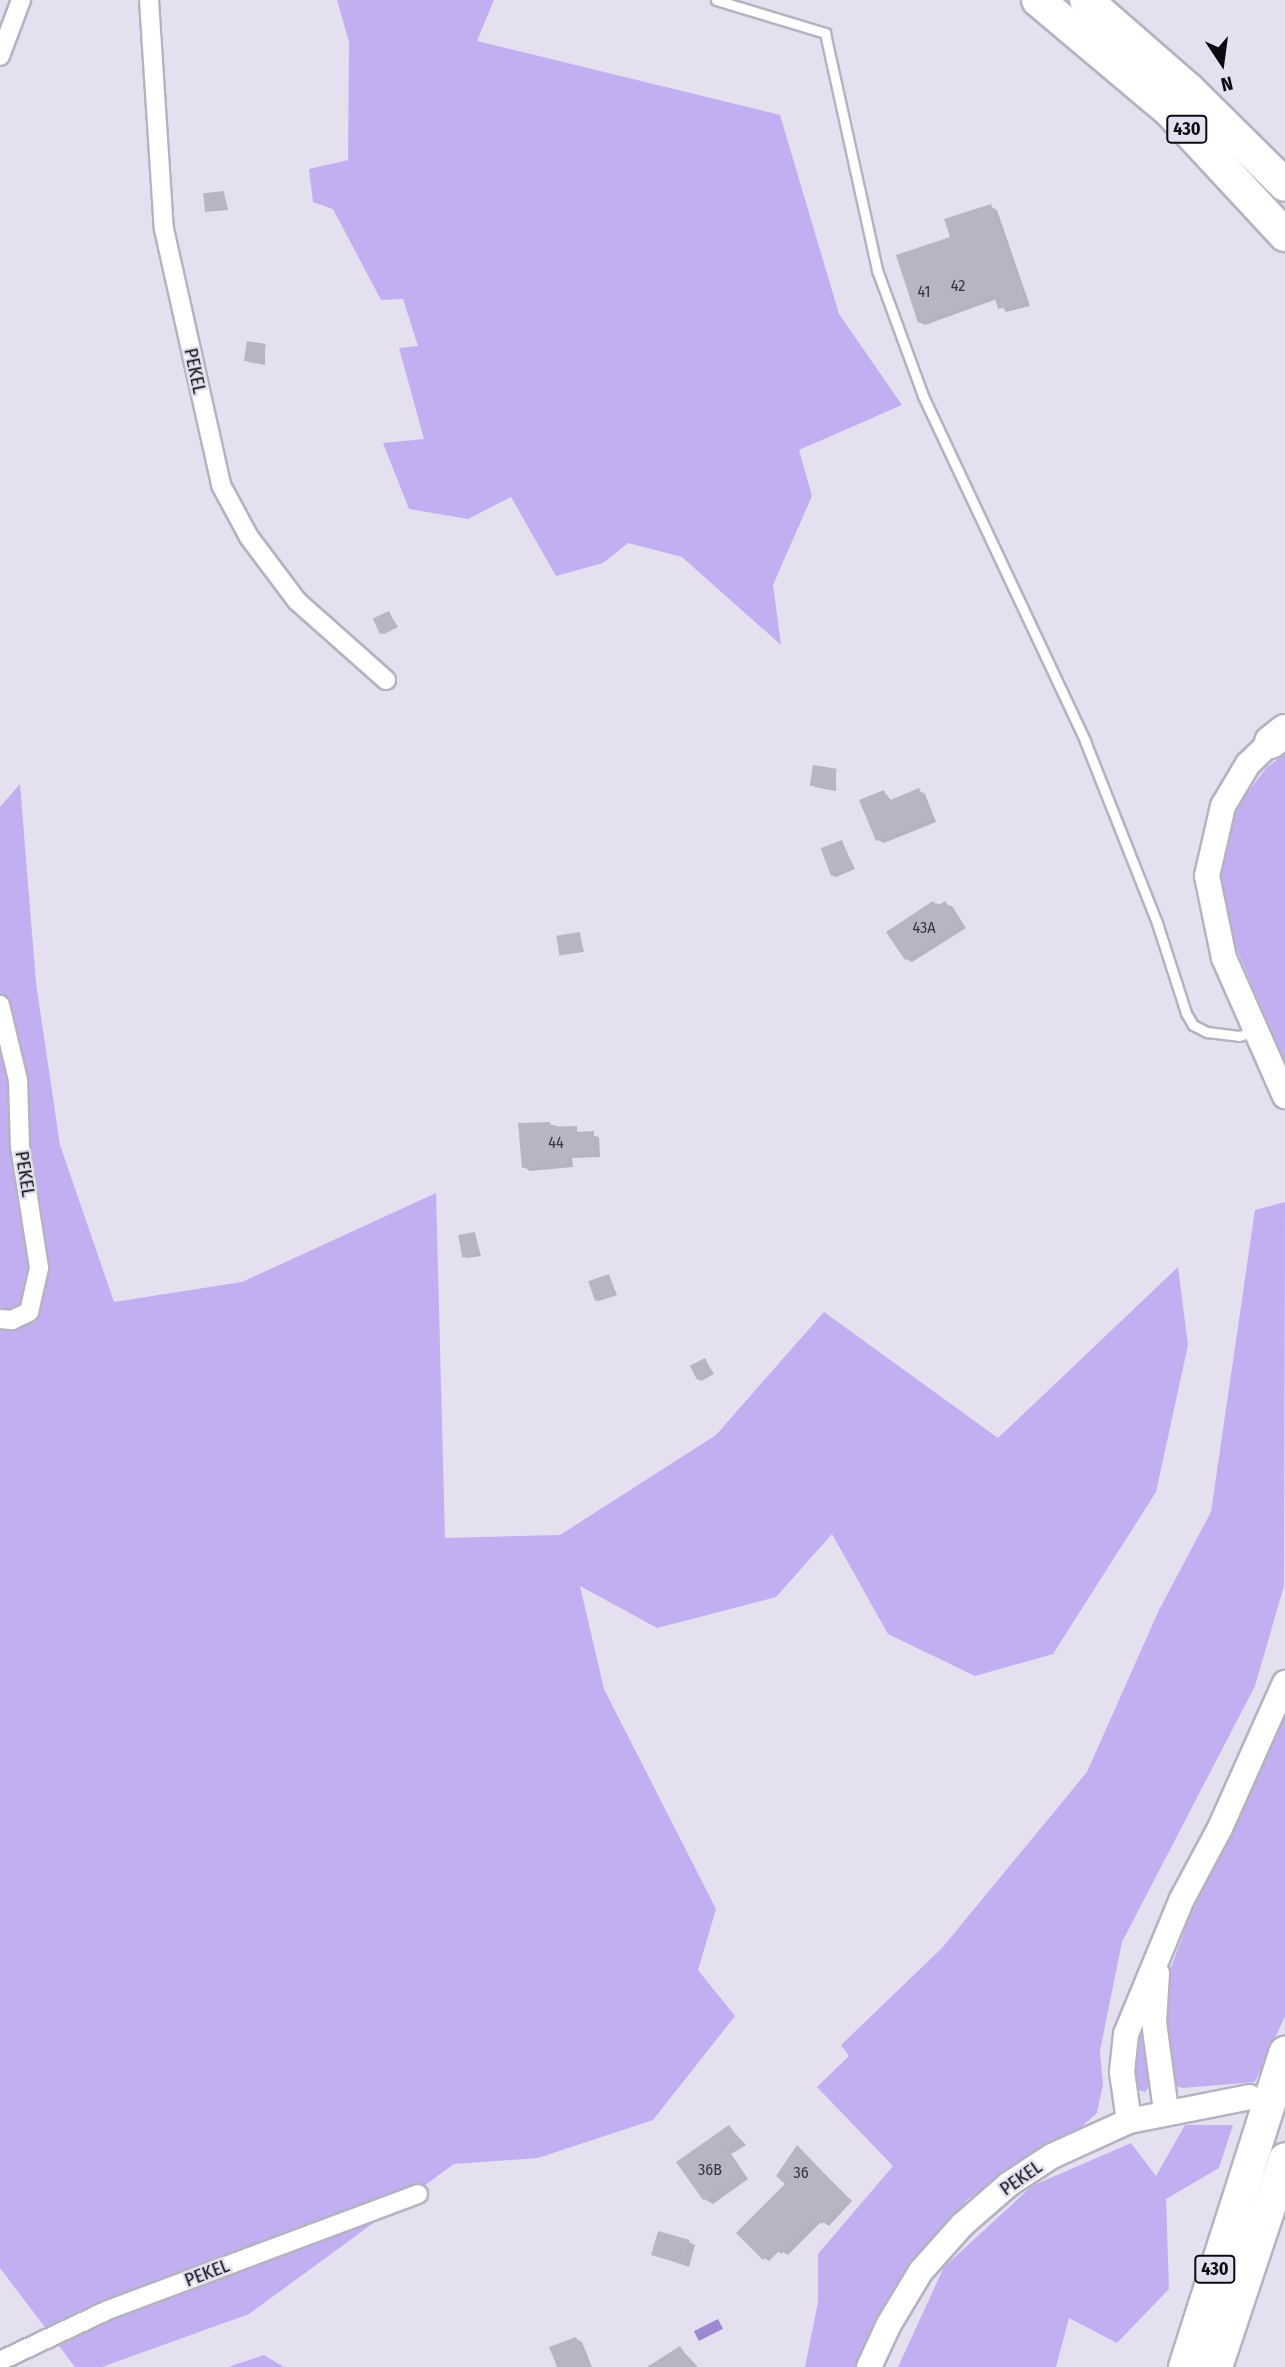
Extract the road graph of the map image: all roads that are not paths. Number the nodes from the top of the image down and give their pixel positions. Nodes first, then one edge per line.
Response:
1 (21, 0) edge
2 (149, 0) edge
3 (716, 0) edge
4 (1038, 0) edge
5 (1086, 0) edge
6 (0, 56) edge
7 (1285, 185) edge
8 (1285, 236) edge
9 (386, 680) dead end
10 (1280, 737) edge
11 (0, 1005) edge
12 (1257, 1031) junction
13 (1285, 1096) edge
14 (0, 1320) edge
15 (1285, 1683) edge
16 (1158, 1959) junction
17 (1285, 2053) edge
18 (1250, 2097) dead end
19 (1166, 2112) junction
20 (1129, 2121) junction
21 (1285, 2159) edge
22 (418, 2194) dead end
23 (0, 2361) edge
24 (869, 2367) edge
25 (1185, 2367) edge
26 (1216, 2367) edge

1 - 6 street
2 - 9 street, PEKEL
3 - 12 lane
4 - 8 highway, 430
5 - 7 highway, 430
10 - 12 main road
11 - 14 street, PEKEL
12 - 13 main road
15 - 16 main road
16 - 19 main road
16 - 20 main road
17 - 25 highway, 430
18 - 19 main road, PEKEL
19 - 20 main road, PEKEL
20 - 24 main road, PEKEL
21 - 26 highway, 430
22 - 23 street, PEKEL

